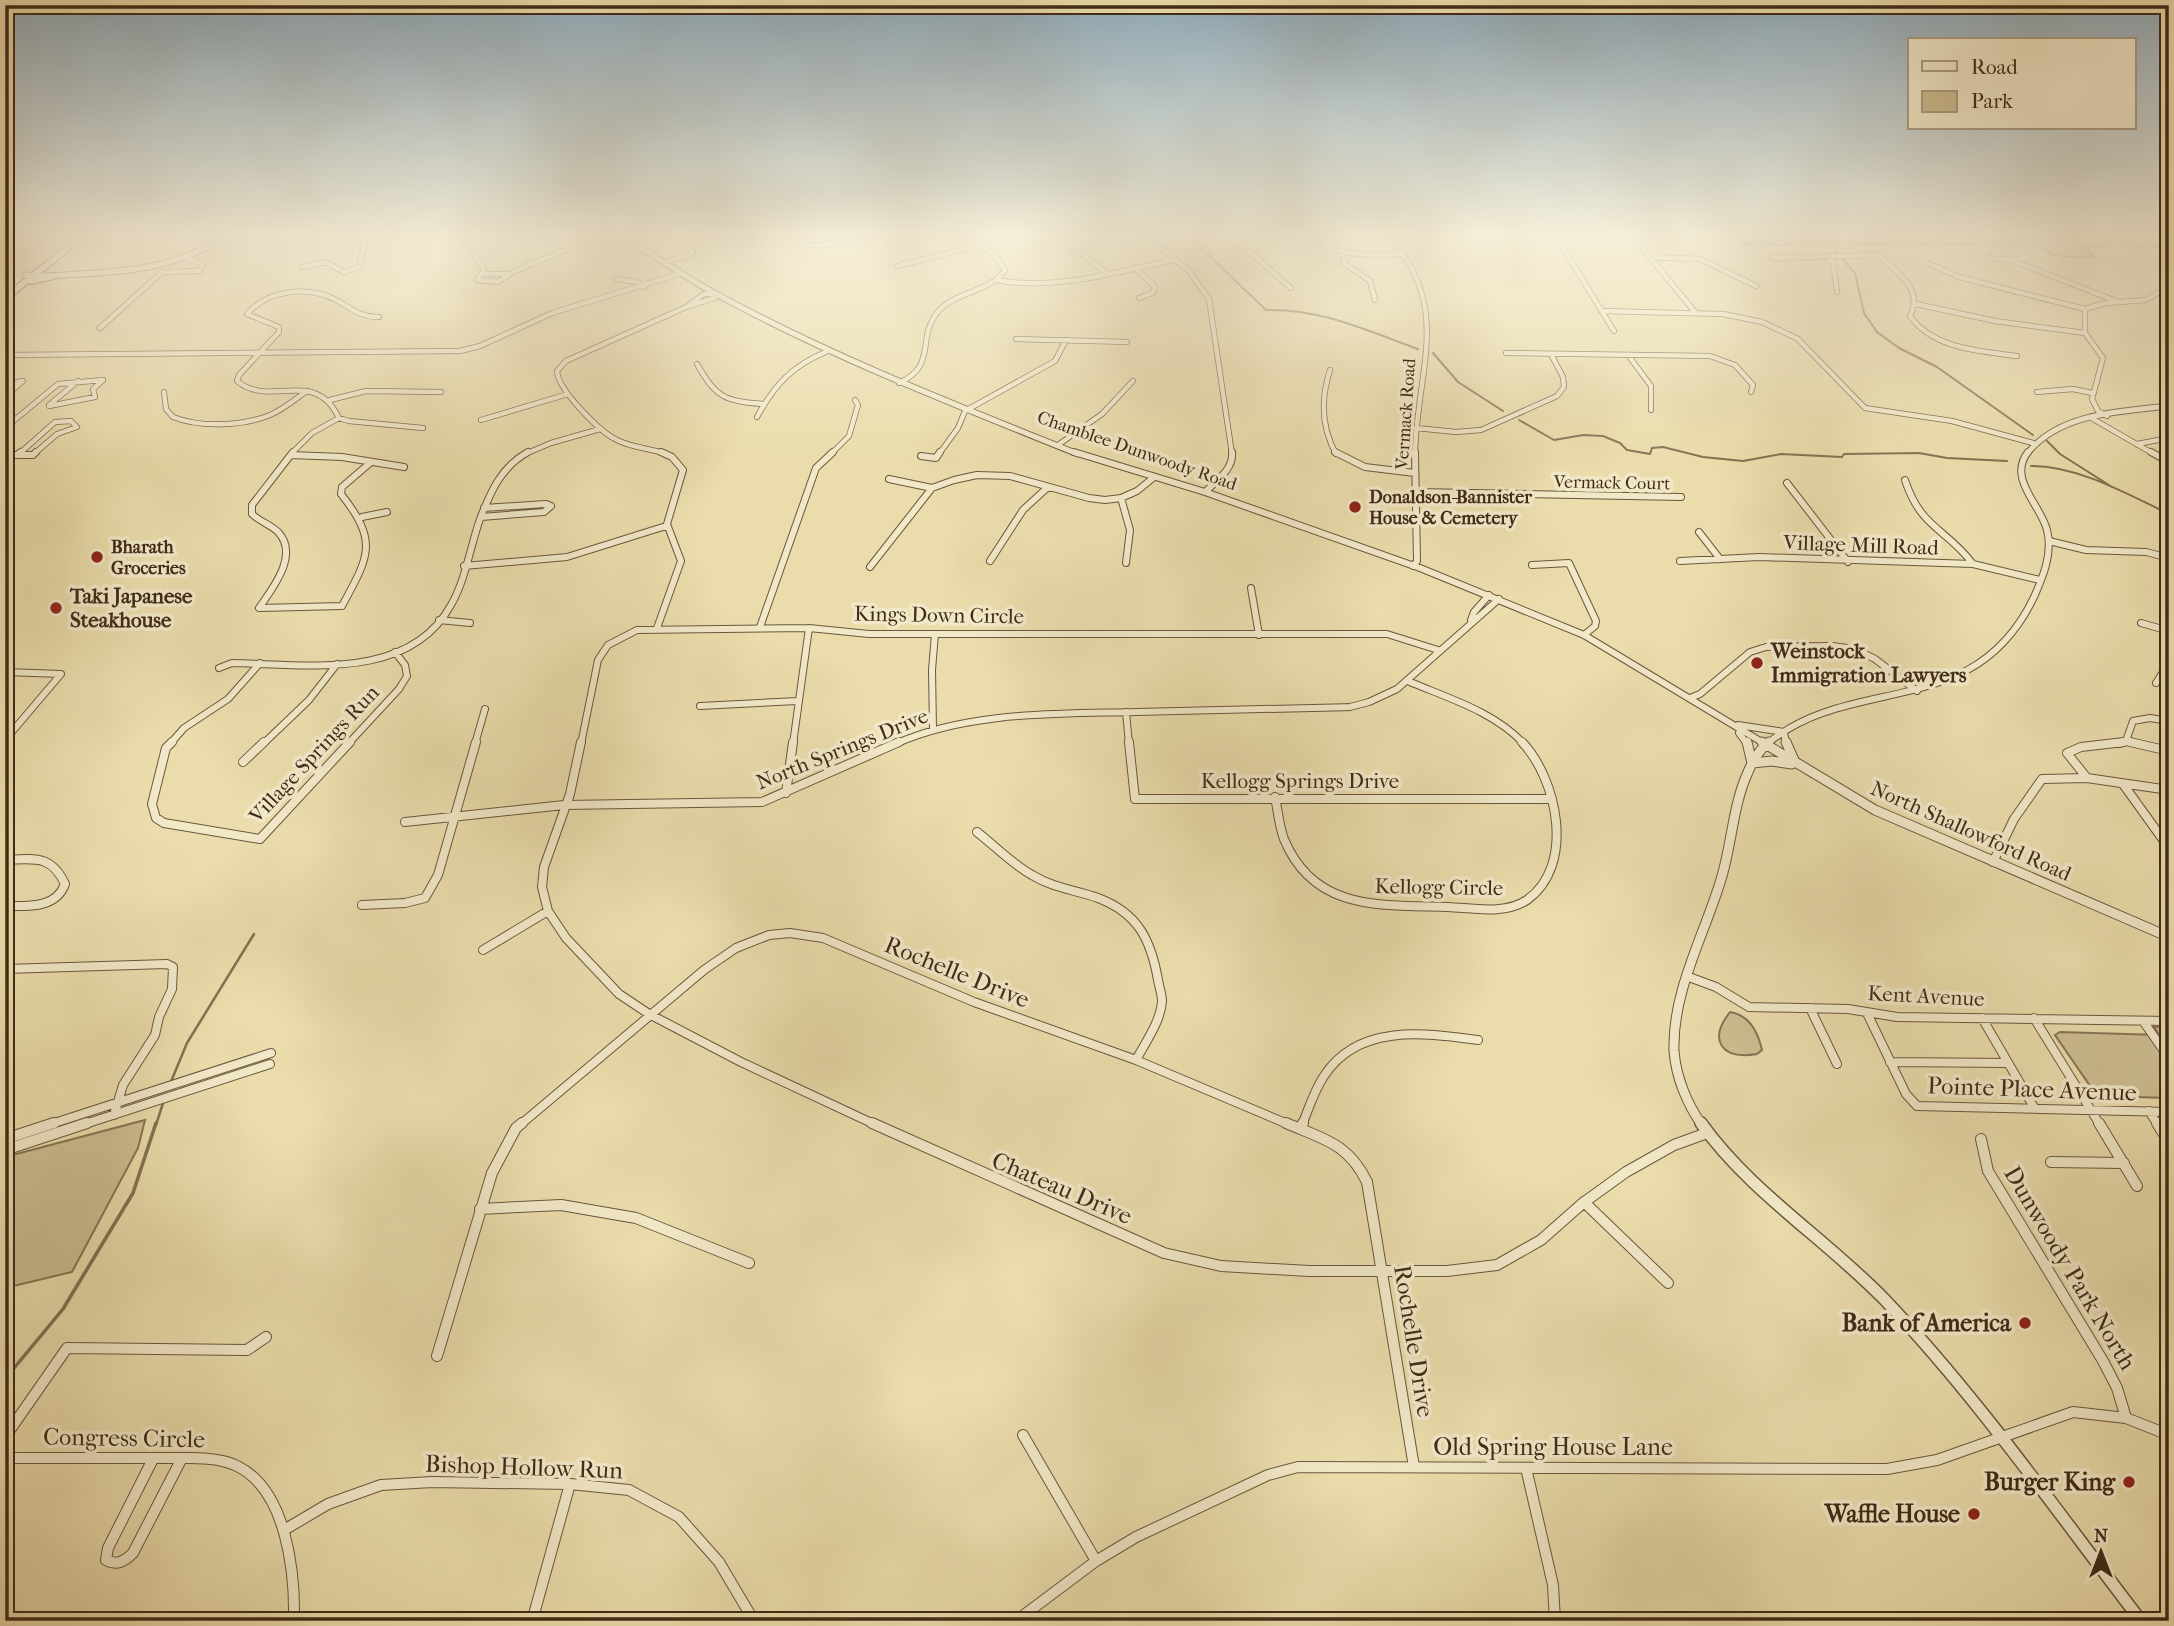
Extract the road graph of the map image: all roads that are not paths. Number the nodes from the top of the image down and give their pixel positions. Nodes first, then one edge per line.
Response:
1 (121, 309) edge
2 (252, 309) edge
3 (348, 309) edge
4 (569, 309) edge
5 (681, 309) edge
6 (745, 309) edge
7 (943, 309) edge
8 (1211, 309) edge
9 (1427, 309) edge
10 (1599, 309) edge
11 (1692, 309) edge
12 (1912, 309) edge
13 (1939, 309) edge
14 (2085, 309) edge
15 (1601, 312) junction
16 (1695, 312) junction
17 (379, 317) dead end
18 (100, 328) dead end
19 (1614, 331) dead end
20 (2085, 333) junction
21 (1016, 339) dead end
22 (1066, 340) junction
23 (1127, 342) dead end
24 (828, 351) junction
25 (259, 353) junction
26 (1506, 353) dead end
27 (1551, 354) junction
28 (5, 355) edge
29 (1628, 355) junction
30 (2017, 356) dead end
31 (697, 364) dead end
32 (1330, 370) dead end
33 (79, 381) junction
34 (1133, 381) dead end
35 (899, 383) junction
36 (5, 384) edge
37 (307, 391) junction
38 (164, 392) dead end
39 (442, 392) dead end
40 (1751, 392) dead end
41 (2037, 392) dead end
42 (2092, 393) junction
43 (568, 394) junction
44 (5, 396) edge
45 (330, 400) junction
46 (855, 400) dead end
47 (763, 404) junction
48 (2169, 406) edge
49 (968, 410) junction
50 (1651, 410) dead end
51 (2107, 416) junction
52 (757, 417) dead end
53 (340, 418) junction
54 (2093, 419) junction
55 (481, 420) dead end
56 (5, 428) edge
57 (424, 428) dead end
58 (1416, 428) junction
59 (600, 429) junction
60 (2169, 438) edge
61 (2033, 443) junction
62 (2136, 444) junction
63 (1058, 445) junction
64 (5, 455) edge
65 (17, 455) junction
66 (291, 455) junction
67 (922, 456) dead end
68 (370, 463) junction
69 (2169, 463) edge
70 (404, 467) dead end
71 (1415, 473) junction
72 (1153, 478) junction
73 (889, 480) dead end
74 (1905, 480) dead end
75 (1787, 482) dead end
76 (1048, 486) junction
77 (932, 488) junction
78 (1205, 492) junction
79 (1416, 492) junction
80 (1681, 497) dead end
81 (1121, 498) junction
82 (484, 508) junction
83 (387, 512) dead end
84 (362, 517) junction
85 (481, 517) junction
86 (666, 526) junction
87 (1699, 532) dead end
88 (2049, 541) junction
89 (2169, 558) edge
90 (1720, 559) junction
91 (990, 561) dead end
92 (1679, 561) dead end
93 (1849, 562) junction
94 (1126, 563) dead end
95 (1973, 564) junction
96 (1532, 565) dead end
97 (464, 566) junction
98 (1413, 566) junction
99 (870, 567) dead end
100 (2040, 580) junction
101 (1251, 588) dead end
102 (1489, 595) junction
103 (1499, 600) junction
104 (439, 621) junction
105 (1471, 621) junction
106 (470, 622) dead end
107 (2141, 623) dead end
108 (760, 627) junction
109 (657, 628) junction
110 (809, 628) junction
111 (2169, 631) edge
112 (935, 634) junction
113 (1259, 635) junction
114 (1584, 635) junction
115 (1438, 650) junction
116 (395, 652) junction
117 (260, 663) junction
118 (2169, 663) edge
119 (337, 664) junction
120 (219, 667) dead end
121 (5, 672) edge
122 (1410, 682) junction
123 (2156, 683) dead end
124 (1917, 691) junction
125 (1690, 698) junction
126 (797, 701) junction
127 (700, 706) dead end
128 (485, 709) dead end
129 (1126, 712) junction
130 (2169, 721) edge
131 (1729, 723) junction
132 (933, 729) junction
133 (1784, 732) junction
134 (5, 740) edge
135 (2126, 741) junction
136 (1765, 745) junction
137 (2169, 751) edge
138 (243, 762) dead end
139 (1752, 763) junction
140 (1801, 766) junction
141 (2087, 778) junction
142 (2123, 784) junction
143 (2169, 790) edge
144 (786, 793) junction
145 (1275, 797) junction
146 (1552, 799) junction
147 (564, 805) junction
148 (456, 815) junction
149 (405, 822) dead end
150 (976, 832) dead end
151 (2169, 848) edge
152 (5, 860) edge
153 (1993, 862) junction
154 (362, 905) dead end
155 (5, 906) edge
156 (548, 911) junction
157 (2169, 937) edge
158 (483, 950) dead end
159 (5, 969) edge
160 (1689, 977) junction
161 (1810, 1008) junction
162 (1867, 1013) junction
163 (649, 1014) junction
164 (1982, 1018) junction
165 (2034, 1018) junction
166 (2143, 1021) junction
167 (2169, 1021) edge
168 (1478, 1040) dead end
169 (271, 1053) dead end
170 (2169, 1058) edge
171 (1136, 1060) junction
172 (1890, 1062) junction
173 (2008, 1063) junction
174 (270, 1064) dead end
175 (1838, 1064) dead end
176 (116, 1103) junction
177 (2035, 1109) junction
178 (2090, 1109) junction
179 (2149, 1111) junction
180 (2169, 1112) edge
181 (114, 1115) junction
182 (1301, 1128) junction
183 (1707, 1133) junction
184 (5, 1139) edge
185 (1981, 1139) dead end
186 (2169, 1142) edge
187 (5, 1150) edge
188 (2051, 1162) dead end
189 (2124, 1163) junction
190 (2137, 1186) dead end
191 (1584, 1202) junction
192 (480, 1209) junction
193 (750, 1264) dead end
194 (1384, 1271) junction
195 (1668, 1283) dead end
196 (266, 1337) dead end
197 (437, 1356) dead end
198 (2126, 1418) junction
199 (1023, 1435) dead end
200 (2169, 1435) edge
201 (5, 1437) edge
202 (2000, 1439) junction
203 (5, 1458) edge
204 (183, 1458) junction
205 (153, 1459) junction
206 (1415, 1466) junction
207 (1526, 1468) junction
208 (570, 1484) junction
209 (284, 1530) junction
210 (1097, 1561) junction
211 (294, 1621) edge
212 (536, 1621) edge
213 (754, 1621) edge
214 (1016, 1621) edge
215 (1555, 1621) edge
216 (2141, 1621) edge

1 - 18 street
2 - 25 street
3 - 17 street
4 - 25 street
5 - 43 street
6 - 24 street, Chamblee Dunwoody Road
7 - 35 street
8 - 78 street
9 - 58 street, Vermack Road
10 - 15 street
11 - 16 street
12 - 30 street
13 - 20 street
14 - 20 street
15 - 16 street
15 - 19 street
16 - 61 street
20 - 42 street
21 - 22 street
22 - 23 street
22 - 49 street
24 - 35 street, Chamblee Dunwoody Road
24 - 47 street
25 - 28 street
25 - 37 street
26 - 27 street
27 - 29 street
27 - 58 street
29 - 40 street
29 - 50 street
31 - 47 street
32 - 71 street
33 - 33 street
33 - 56 street
34 - 63 street
35 - 49 street, Chamblee Dunwoody Road
36 - 44 street
37 - 38 street
37 - 45 street
39 - 45 street
41 - 42 street
42 - 51 street
43 - 55 street
43 - 59 street
45 - 53 street
46 - 108 street
47 - 52 street
48 - 51 street
49 - 63 street, Chamblee Dunwoody Road
49 - 67 street
51 - 54 street
53 - 57 street
53 - 66 street
54 - 61 street
54 - 62 street
58 - 71 street, Vermack Road
59 - 82 street
59 - 86 street
60 - 62 street
61 - 88 street
62 - 69 street
63 - 72 street, Chamblee Dunwoody Road
64 - 65 street
65 - 65 street
66 - 68 street
66 - 84 street
68 - 70 street
68 - 84 street
71 - 79 street, Vermack Road
72 - 78 street, Chamblee Dunwoody Road
72 - 81 street
73 - 77 street
74 - 95 street
75 - 93 street
76 - 77 street
76 - 81 street
76 - 91 street
77 - 99 street
78 - 98 street, Chamblee Dunwoody Road
79 - 80 street, Vermack Court
79 - 98 street, Vermack Road
81 - 94 street
82 - 85 street
82 - 85 street
83 - 84 street
85 - 97 street
86 - 97 street
86 - 109 street
87 - 90 street
88 - 89 street
88 - 100 street
90 - 92 street, Village Mill Road
90 - 93 street, Village Mill Road
93 - 95 street, Village Mill Road
95 - 100 street, Village Mill Road
96 - 114 street
97 - 104 street
98 - 102 street, Chamblee Dunwoody Road
100 - 124 street
101 - 113 street
102 - 103 street, Chamblee Dunwoody Road
102 - 105 street, North Springs Drive
103 - 105 street, North Springs Drive
103 - 114 street, Chamblee Dunwoody Road
104 - 106 street
104 - 116 street
105 - 115 street, North Springs Drive
107 - 111 street
108 - 109 street, Kings Down Circle
108 - 110 street, Kings Down Circle
109 - 147 street, Kings Down Circle
110 - 112 street, Kings Down Circle
110 - 126 street
112 - 113 street, Kings Down Circle
112 - 132 street
113 - 115 street, Kings Down Circle
114 - 125 street, Chamblee Dunwoody Road
115 - 122 street, North Springs Drive
116 - 117 street, Village Springs Run
116 - 119 street
117 - 119 street
117 - 120 street
118 - 123 street
119 - 138 street
121 - 134 street
122 - 129 street, North Springs Drive
122 - 146 street, Kellogg Circle
124 - 125 street
124 - 133 street
125 - 131 street
126 - 127 street
126 - 144 street
128 - 148 street
129 - 132 street, North Springs Drive
129 - 145 street, Kellogg Springs Drive
130 - 135 street
131 - 133 street
131 - 136 street
131 - 139 street
132 - 144 street, North Springs Drive
133 - 136 street
133 - 140 street
135 - 137 street
135 - 141 street
136 - 139 street
136 - 140 street, North Shallowford Road
139 - 140 street
139 - 160 street
140 - 153 street, North Shallowford Road
141 - 142 street
141 - 153 street
142 - 143 street
142 - 151 street
144 - 147 street, North Springs Drive
145 - 146 street, Kellogg Springs Drive
145 - 146 street, Kellogg Circle
147 - 148 street, North Springs Drive
147 - 156 street, Chateau Drive
148 - 149 street, North Springs Drive
148 - 154 street
150 - 171 street
152 - 155 street
153 - 157 street, North Shallowford Road
156 - 158 street
156 - 163 street, Chateau Drive
159 - 176 street
160 - 161 street, Kent Avenue
160 - 183 street
161 - 162 street, Kent Avenue
161 - 175 street
162 - 164 street, Kent Avenue
162 - 172 street, Pointe Place Avenue
163 - 171 street, Rochelle Drive
163 - 192 street, Rochelle Drive
163 - 194 street, Chateau Drive
164 - 165 street, Kent Avenue
164 - 173 street
165 - 166 street, Kent Avenue
165 - 178 street
166 - 167 street, Kent Avenue
166 - 170 street
168 - 182 street
169 - 176 street
171 - 182 street, Rochelle Drive
172 - 173 street
172 - 177 street, Pointe Place Avenue
173 - 177 street
174 - 181 street
176 - 181 street
176 - 184 street
177 - 178 street, Pointe Place Avenue
178 - 179 street, Pointe Place Avenue
178 - 189 street
179 - 180 street, Pointe Place Avenue
179 - 186 street
181 - 187 street
182 - 194 street, Rochelle Drive
183 - 191 street, Chateau Drive
183 - 202 street
185 - 198 street, Dunwoody Park North
188 - 189 street
189 - 190 street
191 - 194 street, Chateau Drive
191 - 195 street
192 - 193 street
192 - 197 street, Rochelle Drive
194 - 206 street, Rochelle Drive
196 - 201 street
198 - 200 street, Old Spring House Lane
198 - 202 street, Old Spring House Lane
199 - 210 street
202 - 207 street, Old Spring House Lane
202 - 216 street
203 - 205 street, Congress Circle
204 - 205 street, Congress Circle
204 - 205 street
204 - 209 street, Congress Circle
206 - 207 street, Old Spring House Lane
206 - 210 street, Old Spring House Lane
207 - 215 street
208 - 209 street, Bishop Hollow Run
208 - 212 street
208 - 213 street, Bishop Hollow Run
209 - 211 street, Congress Circle
210 - 214 street, Old Spring House Lane

